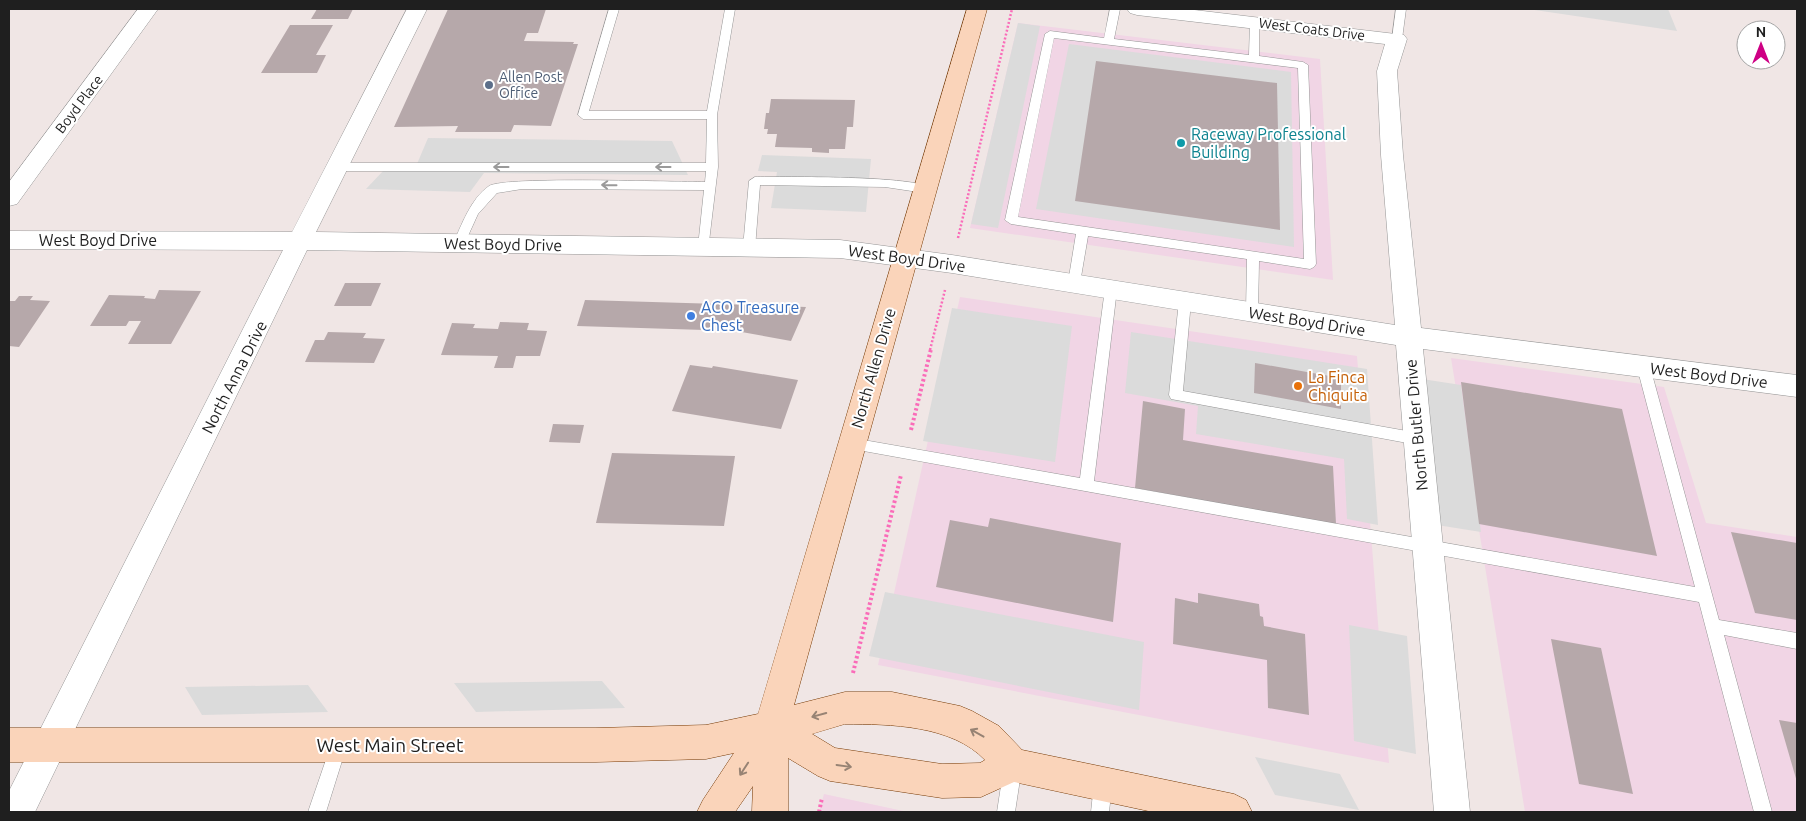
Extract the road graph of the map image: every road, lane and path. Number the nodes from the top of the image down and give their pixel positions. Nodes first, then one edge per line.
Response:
1 (148, 9) edge
2 (417, 9) edge
3 (614, 9) edge
4 (730, 9) edge
5 (977, 9) edge
6 (1012, 9) edge
7 (1115, 9) edge
8 (1137, 9) edge
9 (1401, 9) edge
10 (1255, 22) junction
11 (1396, 39) junction
12 (1108, 41) junction
13 (1254, 59) junction
14 (712, 114) junction
15 (336, 167) junction
16 (712, 167) junction
17 (710, 186) junction
18 (925, 189) junction
19 (9, 198) edge
20 (1083, 230) junction
21 (9, 240) edge
22 (301, 241) junction
23 (459, 244) junction
24 (704, 247) junction
25 (749, 248) junction
26 (1253, 256) junction
27 (905, 257) junction
28 (952, 264) junction
29 (1074, 283) junction
30 (1111, 289) junction
31 (1185, 301) junction
32 (1252, 312) junction
33 (1408, 337) junction
34 (1644, 367) junction
35 (1797, 386) edge
36 (1418, 439) junction
37 (852, 444) junction
38 (906, 453) junction
39 (1086, 485) junction
40 (1428, 547) junction
41 (1705, 596) junction
42 (1713, 626) junction
43 (1797, 641) edge
44 (845, 708) junction
45 (770, 728) junction
46 (9, 745) edge
47 (50, 745) junction
48 (339, 745) junction
49 (830, 764) junction
50 (1013, 765) junction
51 (1101, 798) edge
52 (17, 812) edge
53 (317, 812) edge
54 (715, 812) edge
55 (770, 812) edge
56 (819, 812) edge
57 (1006, 812) edge
58 (1234, 812) edge
59 (1452, 812) edge
60 (1763, 812) edge

1 - 19 street, Boyd Place
2 - 15 street, North Anna Drive
3 - 14 lane
4 - 14 lane
5 - 18 street, North Allen Drive
6 - 28 path
7 - 12 lane
8 - 10 street, West Coats Drive
9 - 11 lane
10 - 11 street, West Coats Drive
10 - 13 lane
11 - 33 street, North Butler Drive
12 - 13 lane
12 - 20 lane
13 - 26 lane
14 - 16 lane
16 -> 15 lane
15 - 22 street, North Anna Drive
16 - 17 lane
17 -> 23 lane
17 - 24 lane
18 - 25 lane
18 - 27 street, North Allen Drive
20 - 26 lane
20 - 29 lane
21 - 22 street, West Boyd Drive
22 - 23 street, West Boyd Drive
22 - 47 street, North Anna Drive
23 - 24 street, West Boyd Drive
24 - 25 street, West Boyd Drive
25 - 27 street, West Boyd Drive
26 - 32 lane
27 - 28 street, West Boyd Drive
27 - 37 street, North Allen Drive
28 - 29 street, West Boyd Drive
28 - 38 path
29 - 30 street, West Boyd Drive
30 - 31 street, West Boyd Drive
30 - 39 lane
31 - 32 street, West Boyd Drive
31 - 36 lane
32 - 33 street, West Boyd Drive
33 - 34 street, West Boyd Drive
33 - 36 street, North Butler Drive
34 - 35 street, West Boyd Drive
34 - 41 lane
36 - 40 street, North Butler Drive
37 - 38 lane
37 - 45 street, North Allen Drive
38 - 39 lane
38 - 44 path
39 - 40 lane
40 - 41 lane
40 - 59 street, North Butler Drive
41 - 42 lane
42 - 43 lane
42 - 60 lane
44 -> 45 street, West Main Street
50 -> 44 street, West Main Street
45 - 48 street, West Main Street
45 - 49 street
45 -> 54 street
45 - 55 street
46 - 47 street, West Main Street
47 - 48 street, West Main Street
47 - 52 street, North Anna Drive
48 - 53 lane
49 -> 50 street
49 - 56 path
50 - 51 street
50 - 57 lane
51 - 58 street

